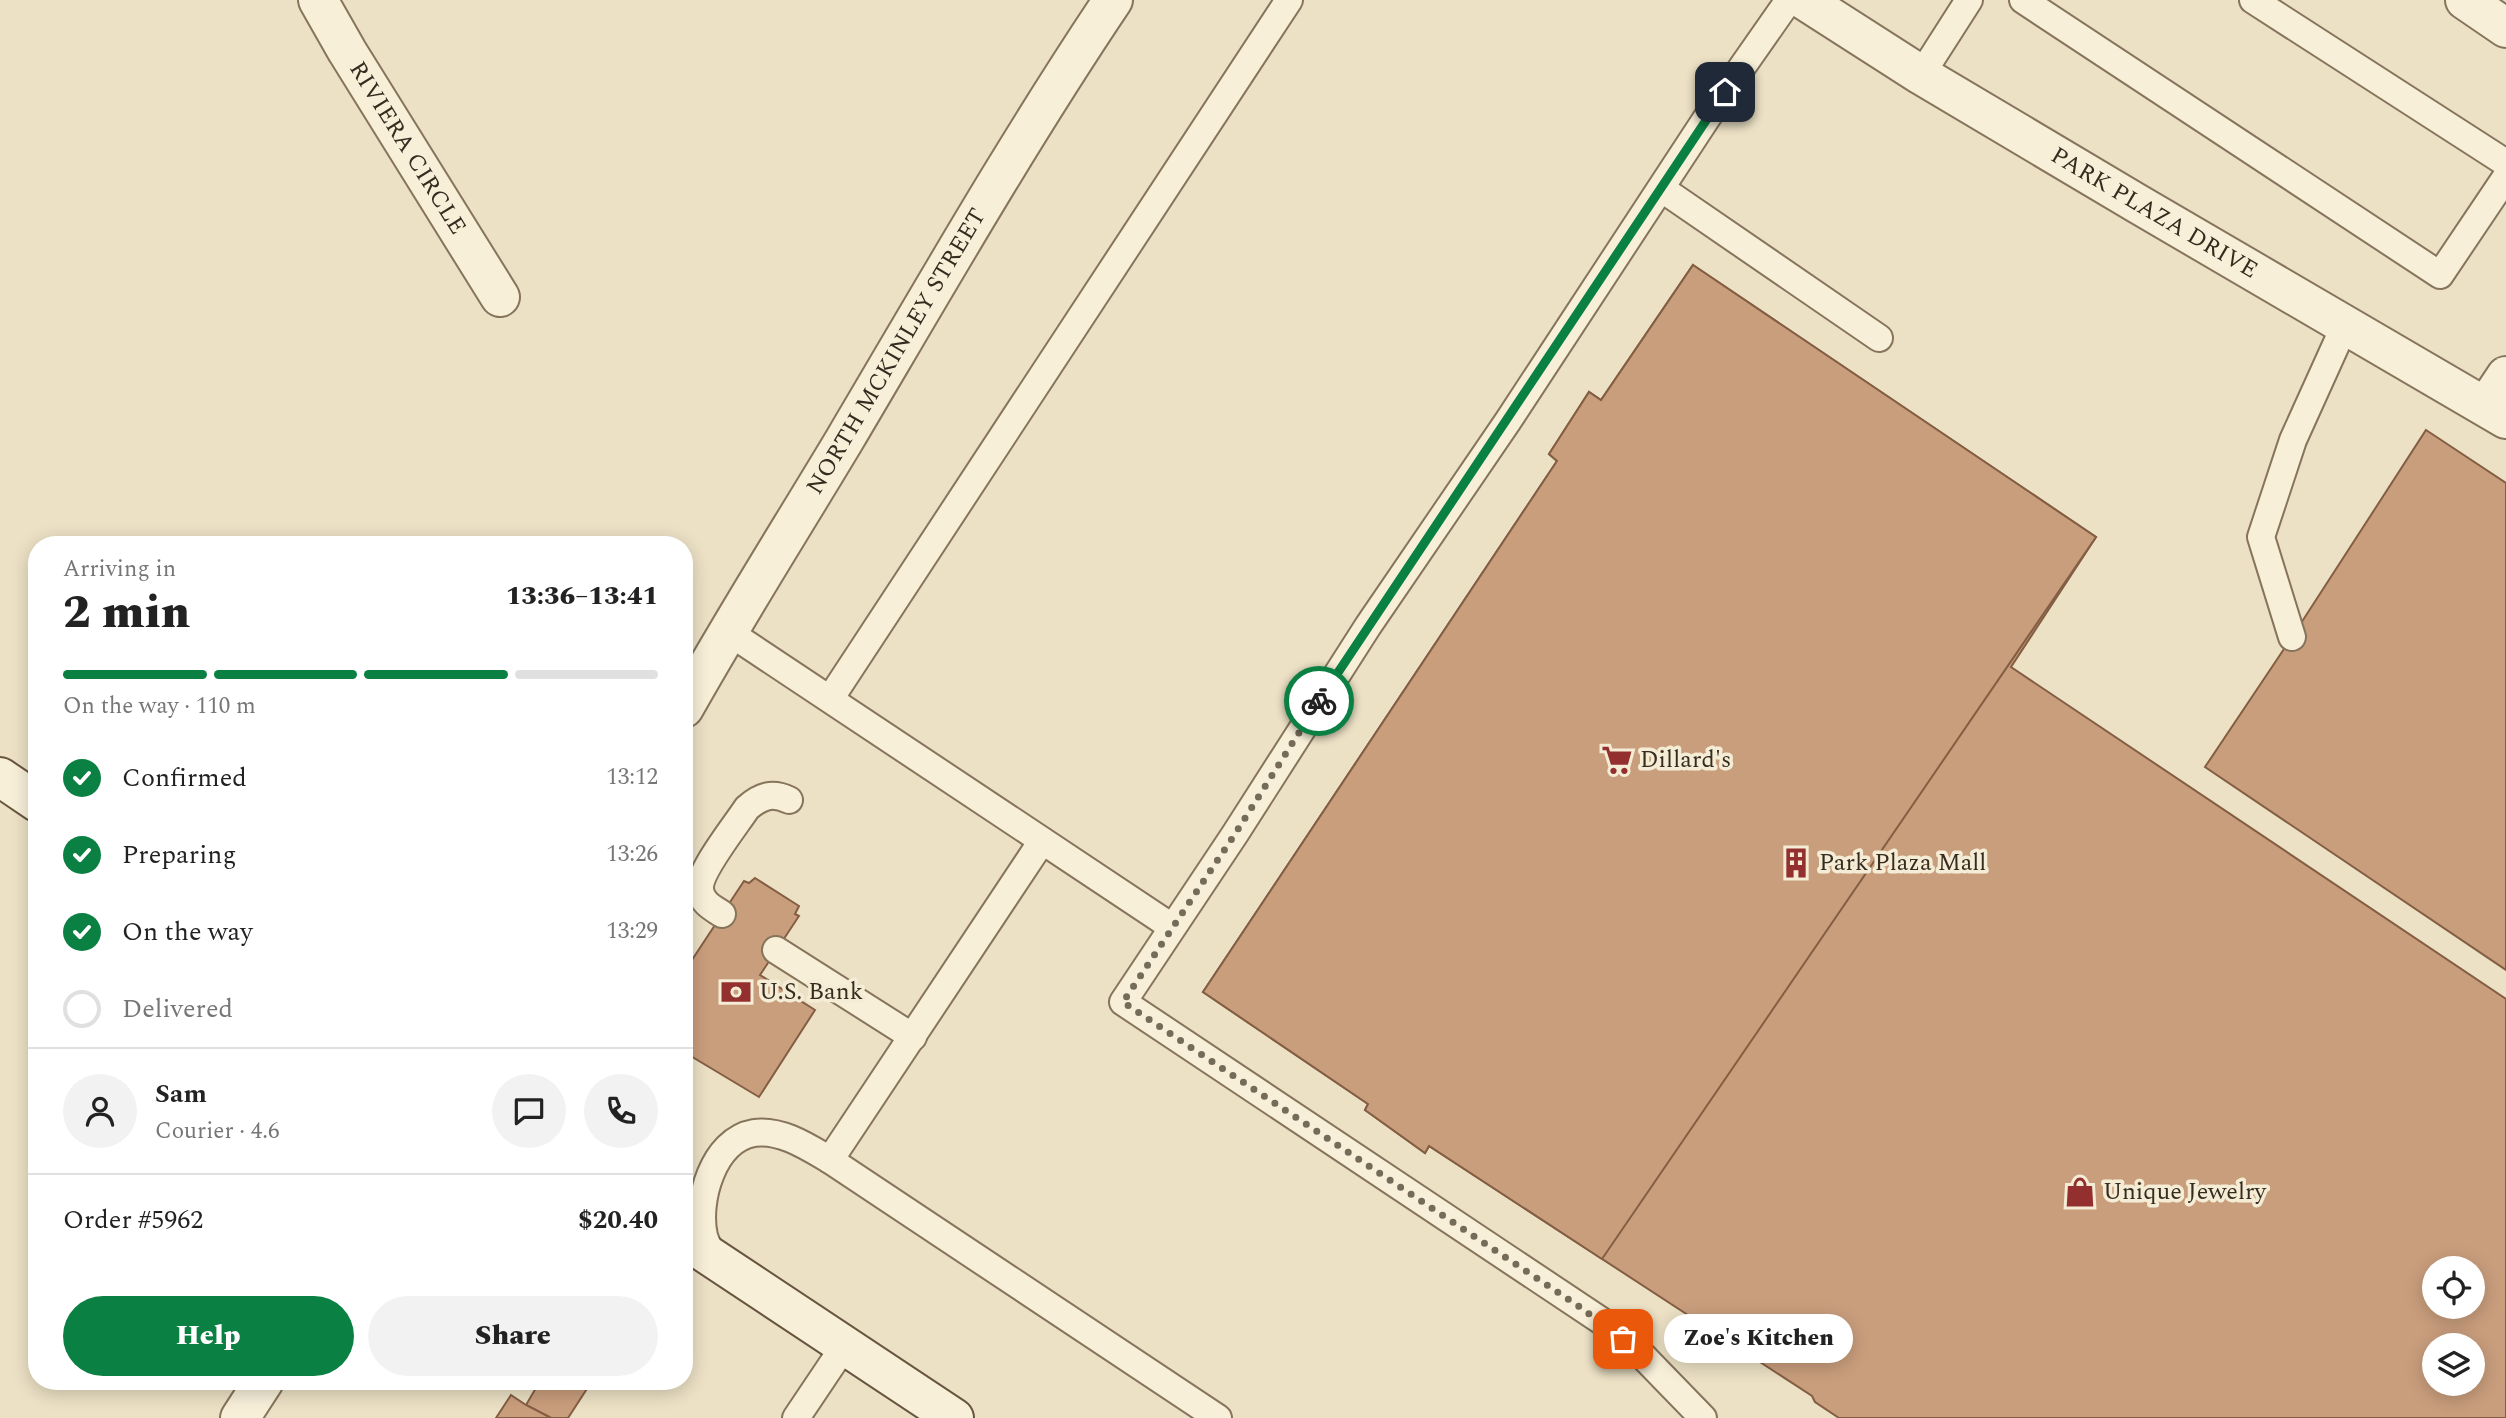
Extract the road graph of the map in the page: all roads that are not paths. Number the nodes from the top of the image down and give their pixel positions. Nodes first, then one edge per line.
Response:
1 (318, 0) edge
2 (1113, 0) edge
3 (1289, 0) edge
4 (1969, 0) edge
5 (2023, 0) edge
6 (2253, 0) edge
7 (2465, 0) edge
8 (1811, 3) edge
9 (2506, 28) edge
10 (1922, 75) junction
11 (2506, 163) edge
12 (2506, 177) edge
13 (1662, 189) junction
14 (500, 296) dead end
15 (2345, 325) junction
16 (1879, 338) dead end
17 (2499, 400) edge
18 (727, 631) junction
19 (2292, 637) dead end
20 (693, 692) edge
21 (830, 699) junction
22 (0, 777) edge
23 (28, 796) edge
24 (789, 800) dead end
25 (1042, 841) junction
26 (722, 914) dead end
27 (1172, 927) junction
28 (776, 950) dead end
29 (913, 1037) junction
30 (830, 1160) junction
31 (693, 1245) edge
32 (715, 1261) junction
33 (845, 1346) junction
34 (258, 1390) edge
35 (240, 1418) edge
36 (796, 1418) edge
37 (954, 1418) edge
38 (1218, 1418) edge
39 (1703, 1418) edge

1 - 14 street, RIVIERA CIRCLE
2 - 18 street, NORTH MCKINLEY STREET
3 - 21 lane
4 - 10 lane
5 - 12 lane
6 - 11 lane
7 - 9 street
8 - 10 street, PARK PLAZA DRIVE
8 - 13 lane
10 - 15 street, PARK PLAZA DRIVE
13 - 16 lane
13 - 27 lane
15 - 17 street, PARK PLAZA DRIVE
15 - 19 lane
18 - 20 street, NORTH MCKINLEY STREET
18 - 21 lane
21 - 25 lane
22 - 23 street
24 - 26 lane
25 - 27 lane
25 - 29 lane
27 - 39 lane
28 - 29 lane
29 - 30 lane
30 - 32 lane
30 - 38 lane
31 - 32 street
32 - 33 street
33 - 36 lane
33 - 37 street
34 - 35 street

